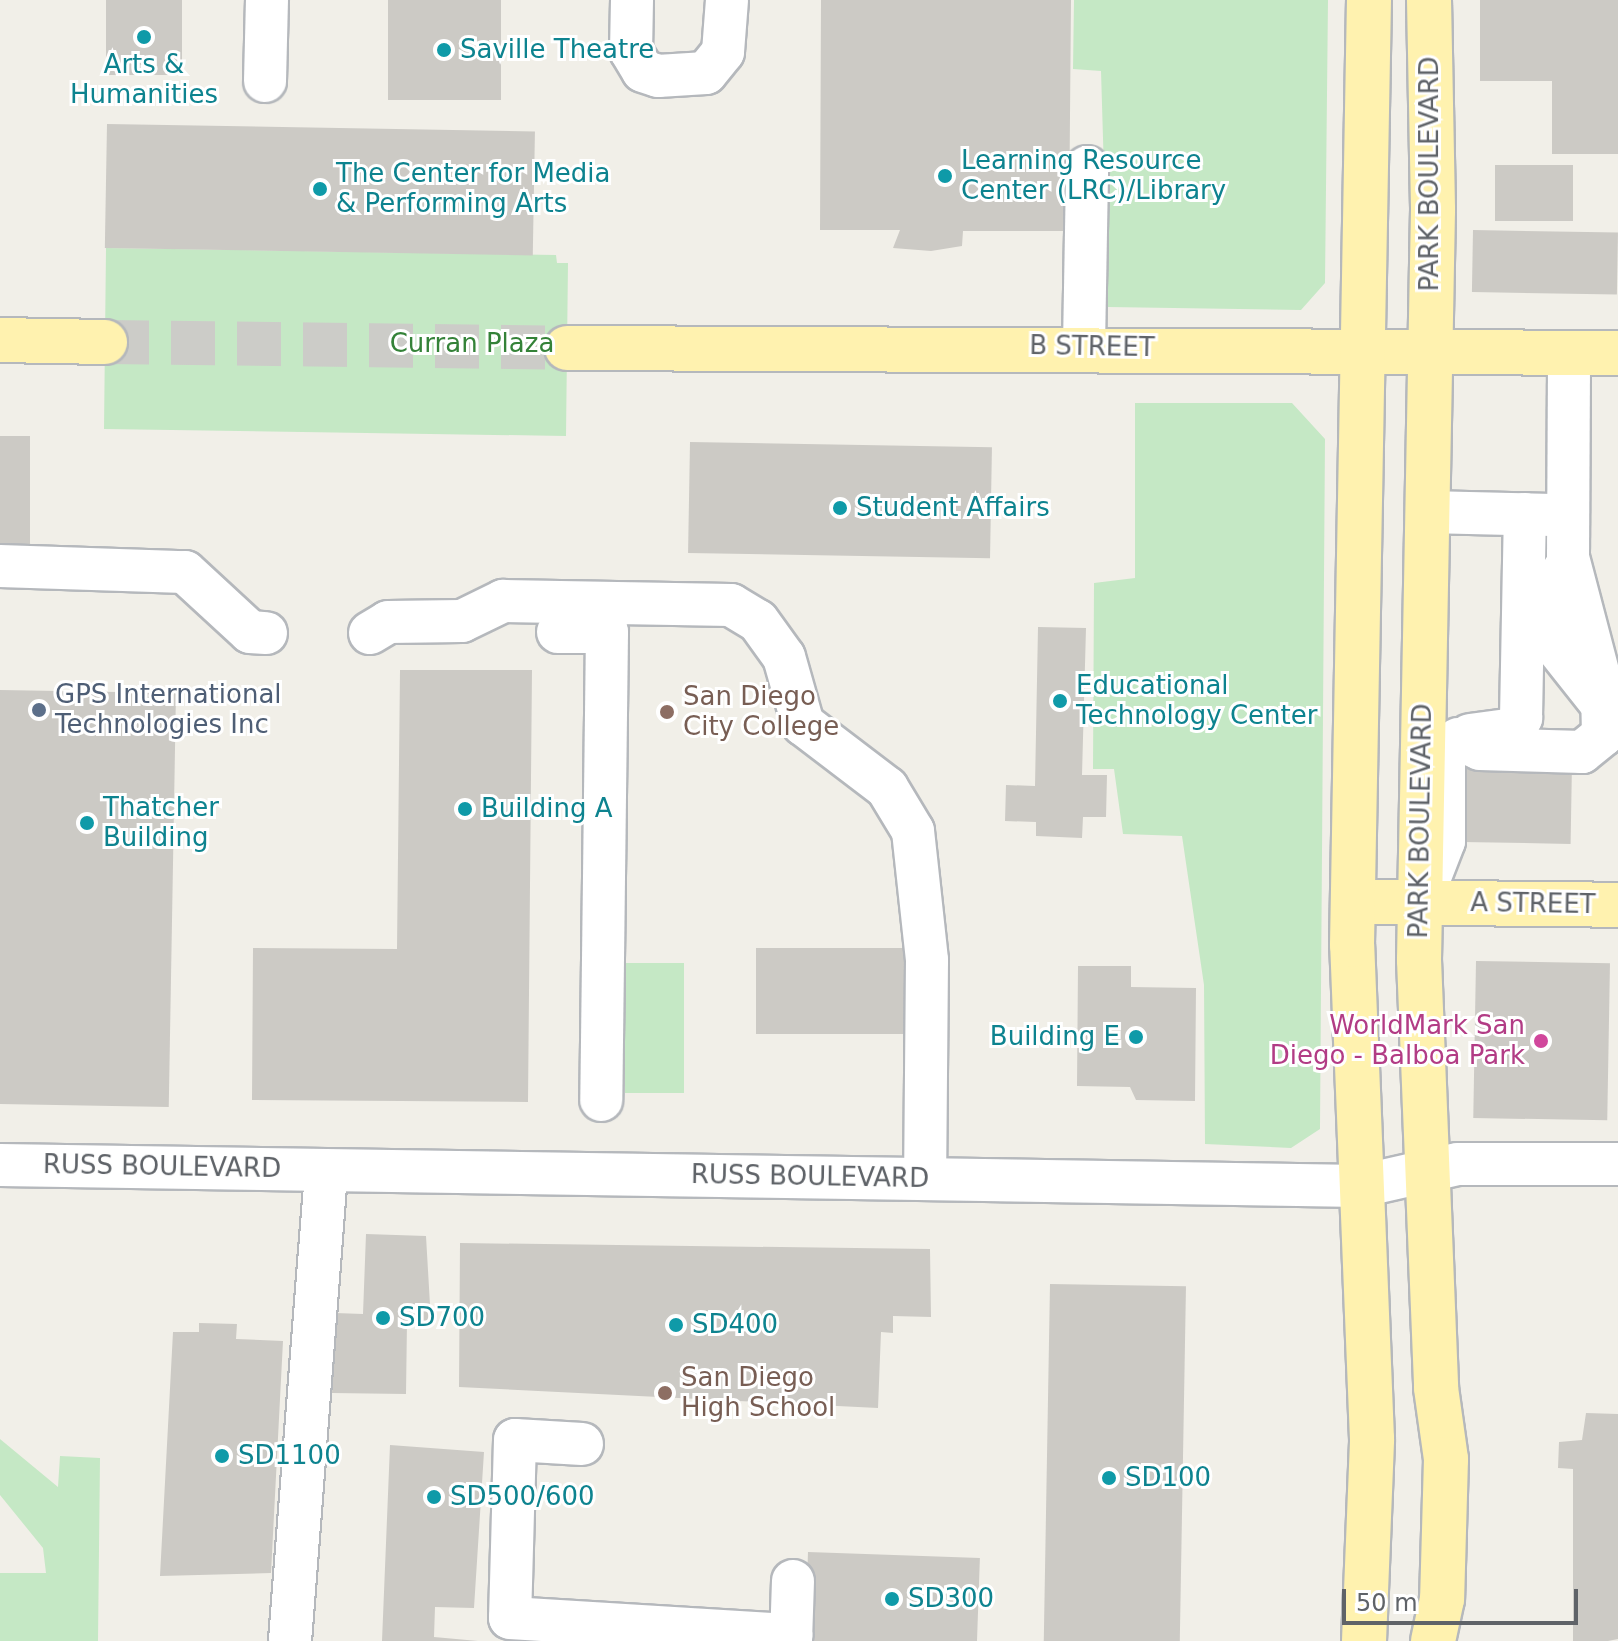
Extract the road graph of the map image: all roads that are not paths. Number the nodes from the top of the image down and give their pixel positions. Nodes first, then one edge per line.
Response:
1 (267, 0) edge
2 (632, 0) edge
3 (727, 0) edge
4 (1369, 0) edge
5 (1429, 0) edge
6 (265, 81) dead end
7 (1087, 167) dead end
8 (0, 340) edge
9 (105, 342) tunnel mouth
10 (1084, 346) junction
11 (567, 348) tunnel mouth
12 (1366, 350) junction
13 (1428, 350) junction
14 (1569, 353) junction
15 (1618, 353) edge
16 (1427, 512) junction
17 (1525, 514) junction
18 (1566, 515) junction
19 (0, 566) edge
20 (558, 632) dead end
21 (266, 633) dead end
22 (370, 633) dead end
23 (1441, 739) junction
24 (1353, 902) junction
25 (1419, 903) junction
26 (1618, 905) edge
27 (601, 1100) dead end
28 (1618, 1164) edge
29 (0, 1165) edge
30 (326, 1170) junction
31 (1428, 1173) junction
32 (925, 1179) junction
33 (1361, 1186) junction
34 (582, 1444) dead end
35 (793, 1581) dead end
36 (509, 1629) edge
37 (791, 1638) edge
38 (290, 1641) edge
39 (1364, 1641) edge
40 (1433, 1641) edge

1 - 6 street
2 - 3 street
4 - 12 main road
5 - 13 main road, PARK BOULEVARD
7 - 10 street
8 - 9 main road
10 - 11 main road, B STREET
10 - 12 main road, B STREET
12 - 13 main road, B STREET
12 - 24 main road
13 - 14 main road, B STREET
13 - 16 main road, PARK BOULEVARD
14 - 15 main road, B STREET
14 - 18 street
16 - 17 street
16 - 23 main road, PARK BOULEVARD
17 - 18 street
17 - 23 street
18 - 23 street
19 - 21 street
20 - 27 street
22 - 32 street
23 - 25 main road, PARK BOULEVARD
24 - 25 main road, A STREET
24 - 33 main road
25 - 26 main road, A STREET
25 - 31 main road, PARK BOULEVARD
28 - 31 street, RUSS BOULEVARD
29 - 30 street, RUSS BOULEVARD
30 - 32 street, RUSS BOULEVARD
30 - 38 street
31 - 33 street, RUSS BOULEVARD
31 - 40 main road, PARK BOULEVARD
32 - 33 street, RUSS BOULEVARD
33 - 39 main road
34 - 36 street
35 - 37 street
36 - 37 street

